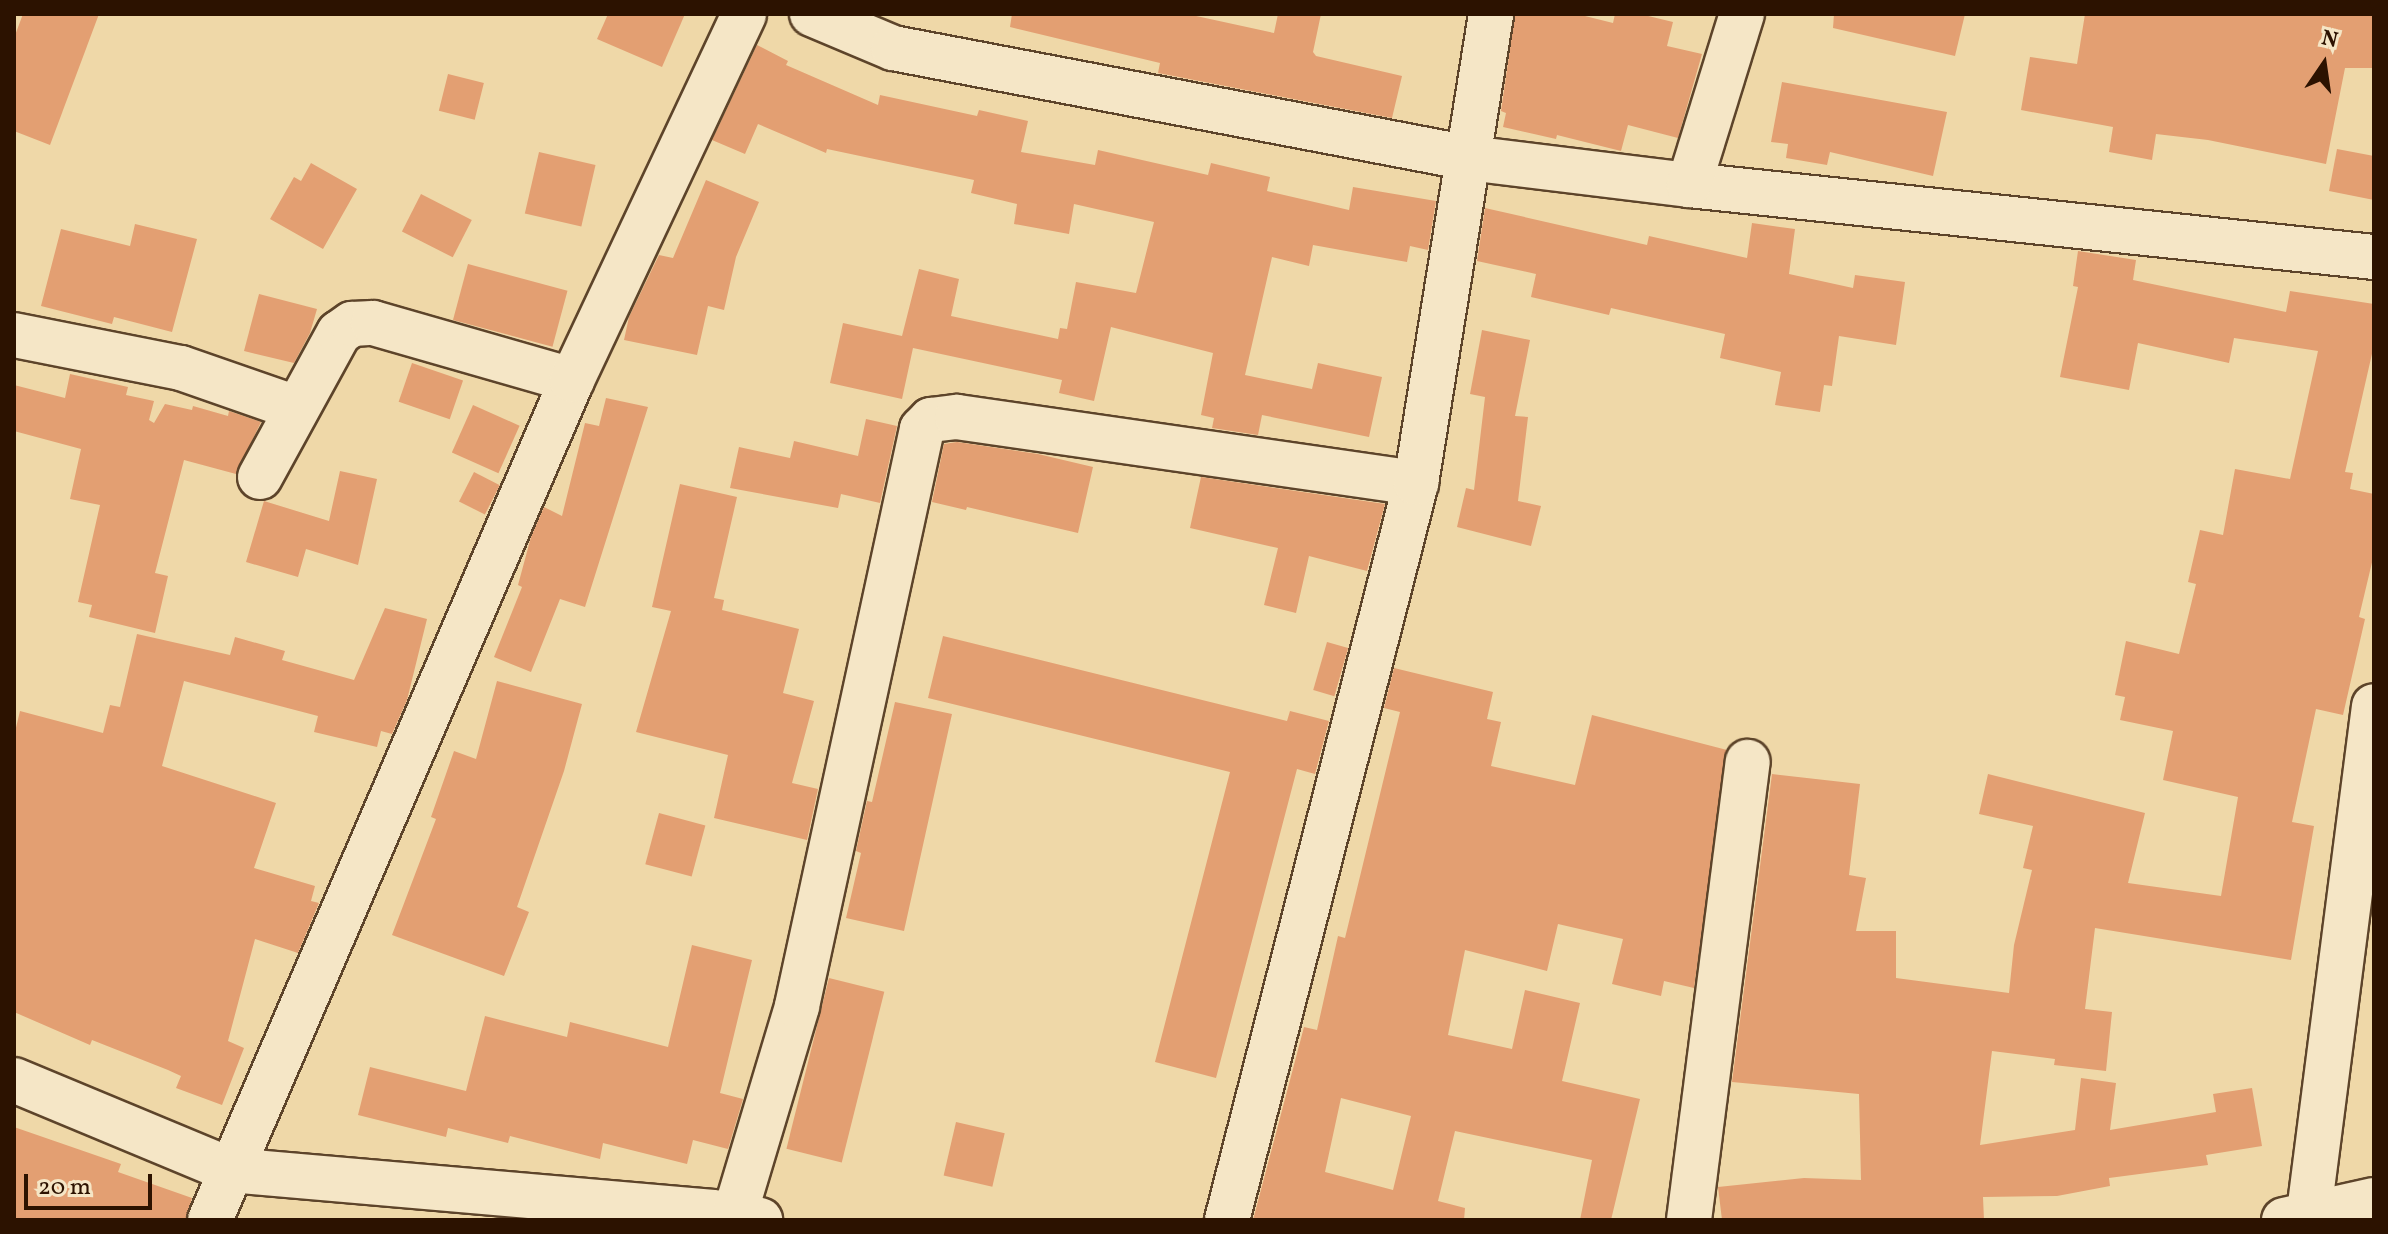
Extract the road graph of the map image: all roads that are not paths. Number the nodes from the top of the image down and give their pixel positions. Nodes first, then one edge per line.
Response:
1 (744, 14) edge
2 (1491, 14) edge
3 (1742, 14) edge
4 (826, 17) edge
5 (1469, 158) junction
6 (1689, 185) junction
7 (2374, 257) edge
8 (14, 335) edge
9 (572, 380) junction
10 (296, 408) junction
11 (260, 477) dead end
12 (1416, 483) junction
13 (2374, 706) edge
14 (1748, 762) dead end
15 (14, 1080) edge
16 (230, 1170) junction
17 (2374, 1200) edge
18 (743, 1218) edge
19 (2299, 1218) edge
20 (210, 1220) edge
21 (1227, 1220) edge
22 (1689, 1220) edge

1 - 9 street
2 - 5 street
3 - 6 street
4 - 5 street
5 - 6 street
5 - 12 street
6 - 7 street
8 - 10 street
9 - 10 street
9 - 16 street
10 - 11 street
12 - 18 street
12 - 21 street
13 - 19 street
14 - 22 street
15 - 16 street
16 - 18 street
16 - 20 street
17 - 19 street

